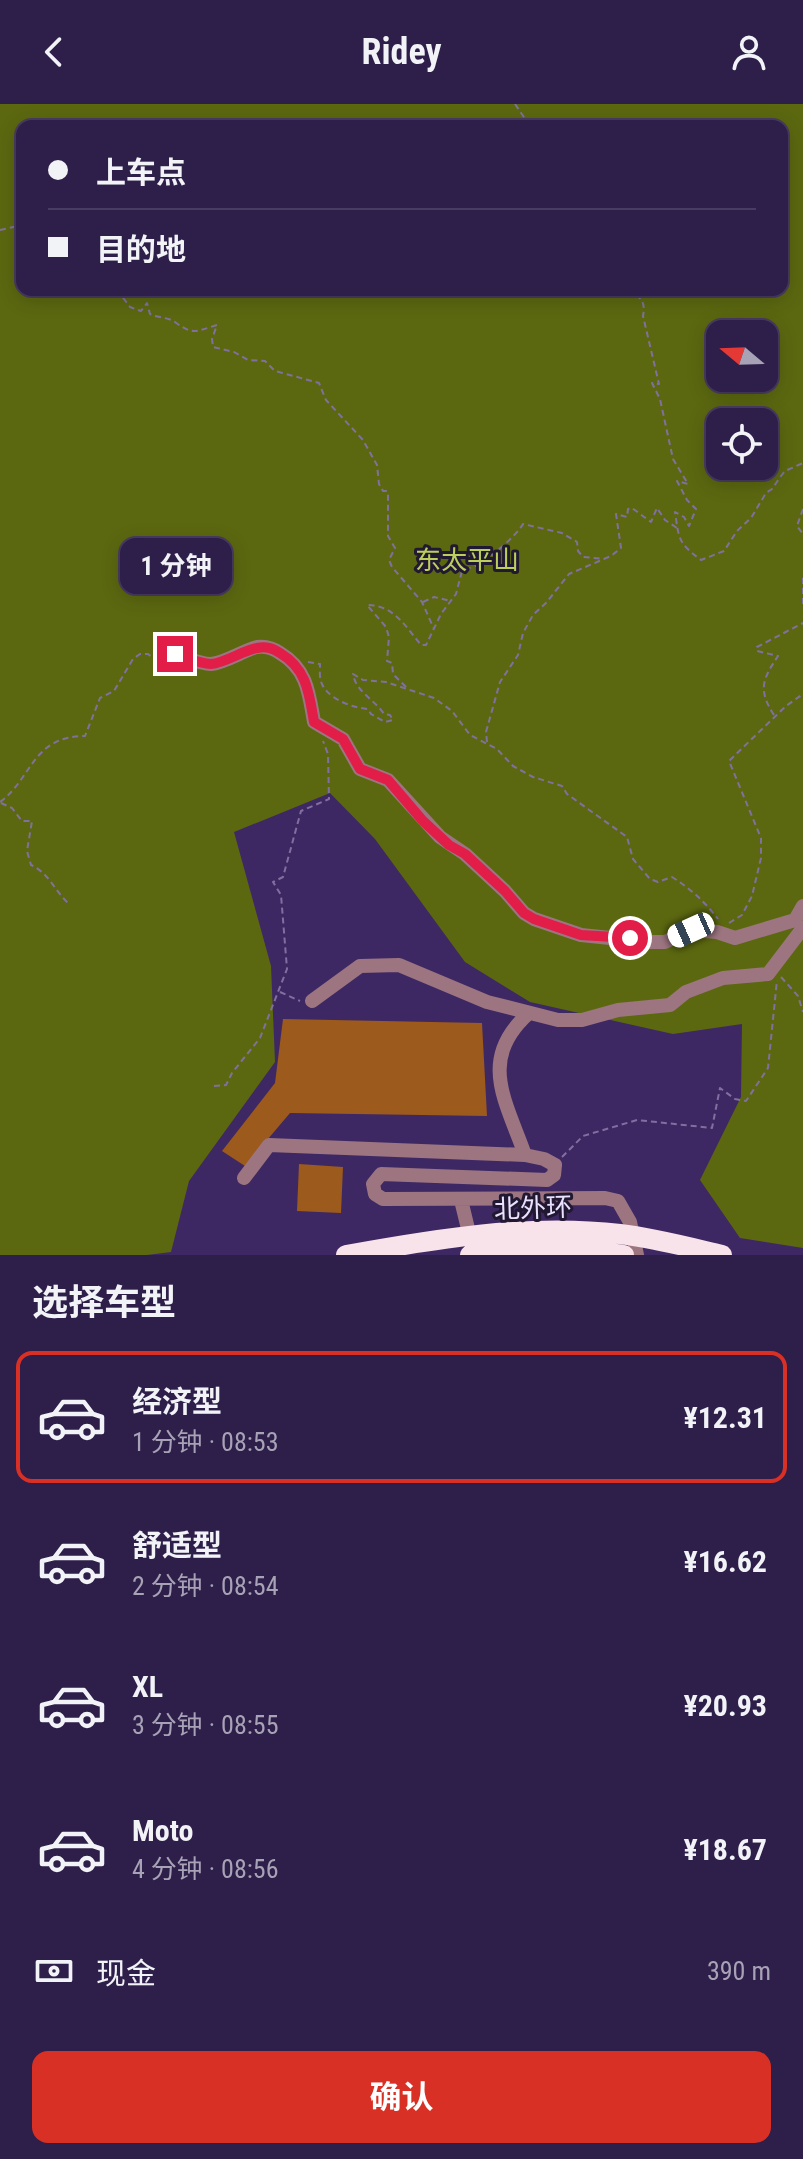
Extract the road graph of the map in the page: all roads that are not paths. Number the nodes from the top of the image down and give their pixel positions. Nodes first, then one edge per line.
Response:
1 (175, 654) road end
2 (803, 906) edge
3 (803, 928) edge
4 (312, 1001) road end
5 (529, 1013) junction
6 (525, 1155) junction
7 (244, 1178) dead end
8 (461, 1200) junction
9 (470, 1246) edge
10 (629, 1247) edge
11 (346, 1255) edge
12 (722, 1255) edge

1 - 2 street
3 - 5 street
4 - 5 street
5 - 6 street
6 - 7 street
6 - 8 street
8 - 9 street
8 - 10 street
9 - 10 highway, 北外环
9 - 11 highway, 北外环
10 - 12 highway, 北外环

